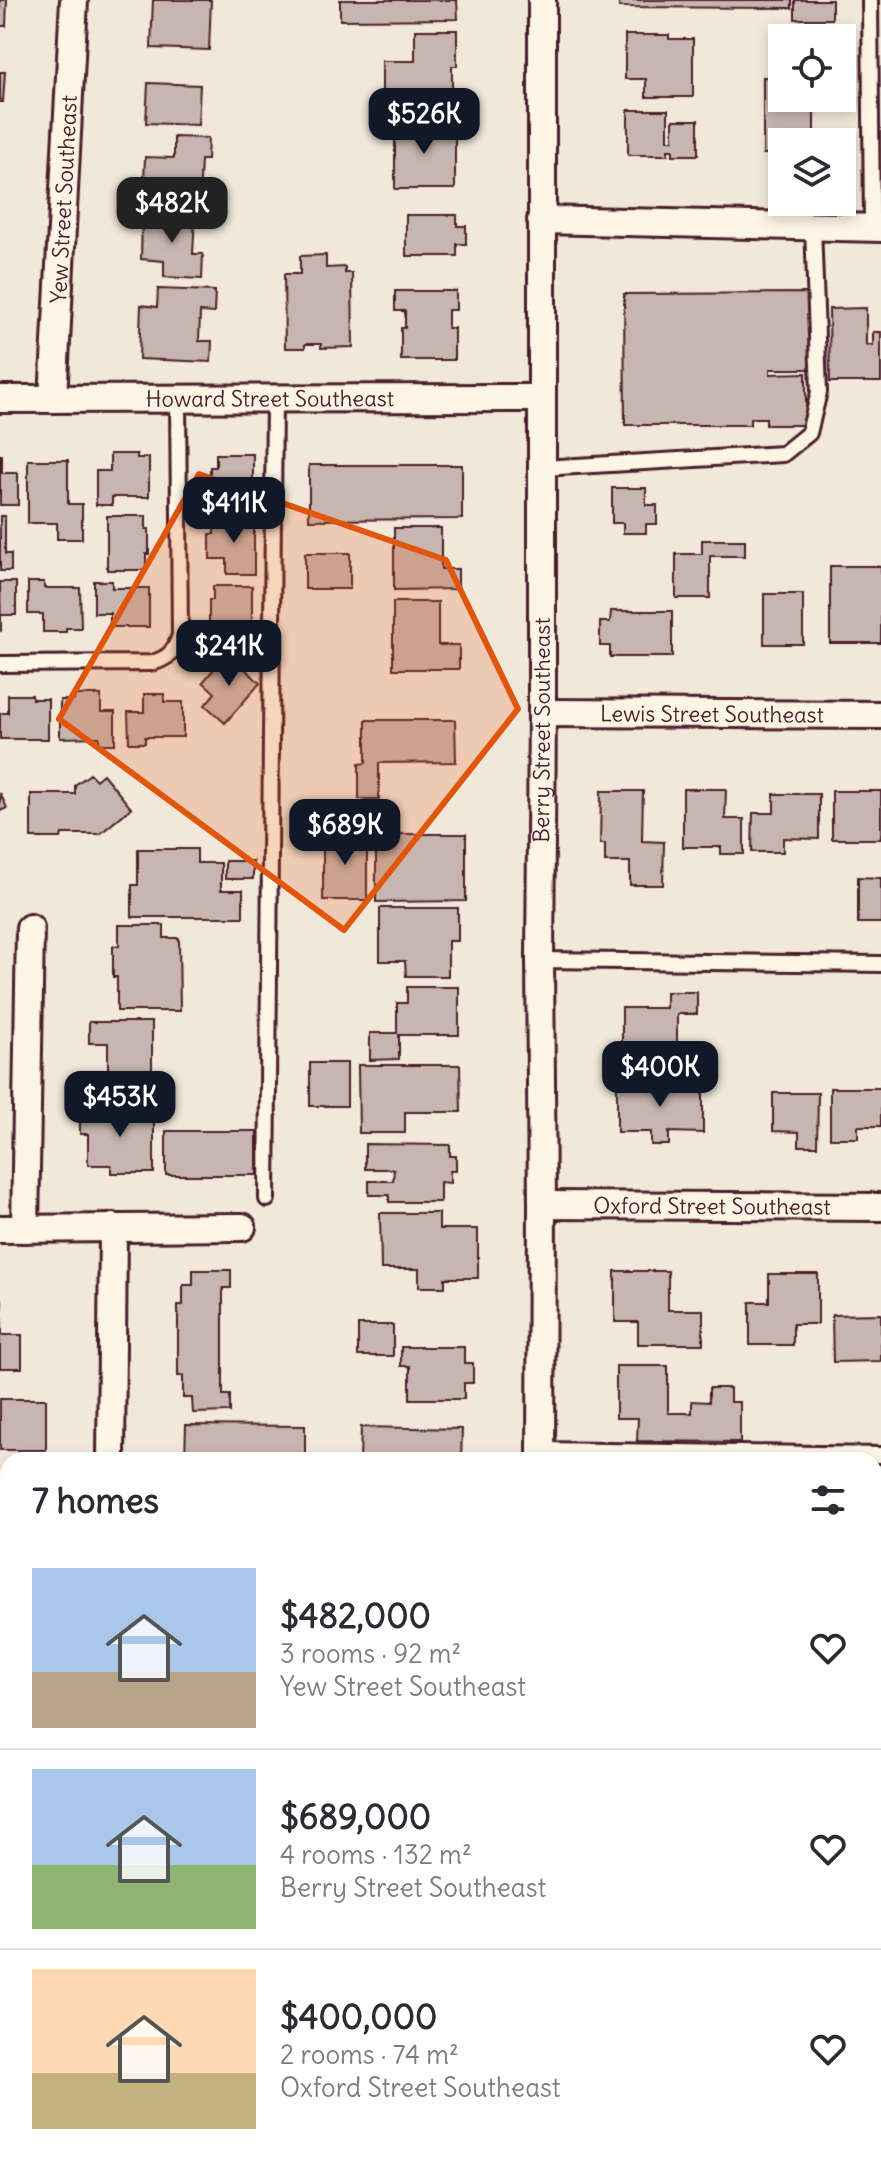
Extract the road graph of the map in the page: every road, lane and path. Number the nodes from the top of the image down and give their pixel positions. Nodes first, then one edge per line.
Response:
1 (74, 0) edge
2 (542, 0) edge
3 (870, 0) edge
4 (541, 220) junction
5 (813, 226) junction
6 (877, 228) edge
7 (178, 398) junction
8 (274, 398) junction
9 (542, 398) junction
10 (0, 399) edge
11 (53, 399) junction
12 (542, 468) junction
13 (0, 664) edge
14 (542, 713) junction
15 (881, 715) edge
16 (30, 928) dead end
17 (540, 960) junction
18 (881, 964) edge
19 (267, 1199) dead end
20 (542, 1205) junction
21 (881, 1207) edge
22 (113, 1227) junction
23 (242, 1227) dead end
24 (13, 1229) edge
25 (111, 1452) edge
26 (541, 1452) edge

1 - 11 street, Yew Street Southeast
2 - 4 street, Berry Street Southeast
3 - 6 lane
4 - 5 street
4 - 9 street, Berry Street Southeast
5 - 6 street
5 - 12 lane
7 - 8 street, Howard Street Southeast
7 - 11 street, Howard Street Southeast
7 - 13 lane
8 - 9 street, Howard Street Southeast
8 - 19 lane
9 - 12 street, Berry Street Southeast
10 - 11 street, Howard Street Southeast
12 - 14 street, Berry Street Southeast
14 - 15 street, Lewis Street Southeast
14 - 17 street, Berry Street Southeast
16 - 24 street
17 - 18 lane
17 - 20 street, Berry Street Southeast
20 - 21 street, Oxford Street Southeast
20 - 26 street, Berry Street Southeast
22 - 23 street
22 - 24 street
22 - 25 street

